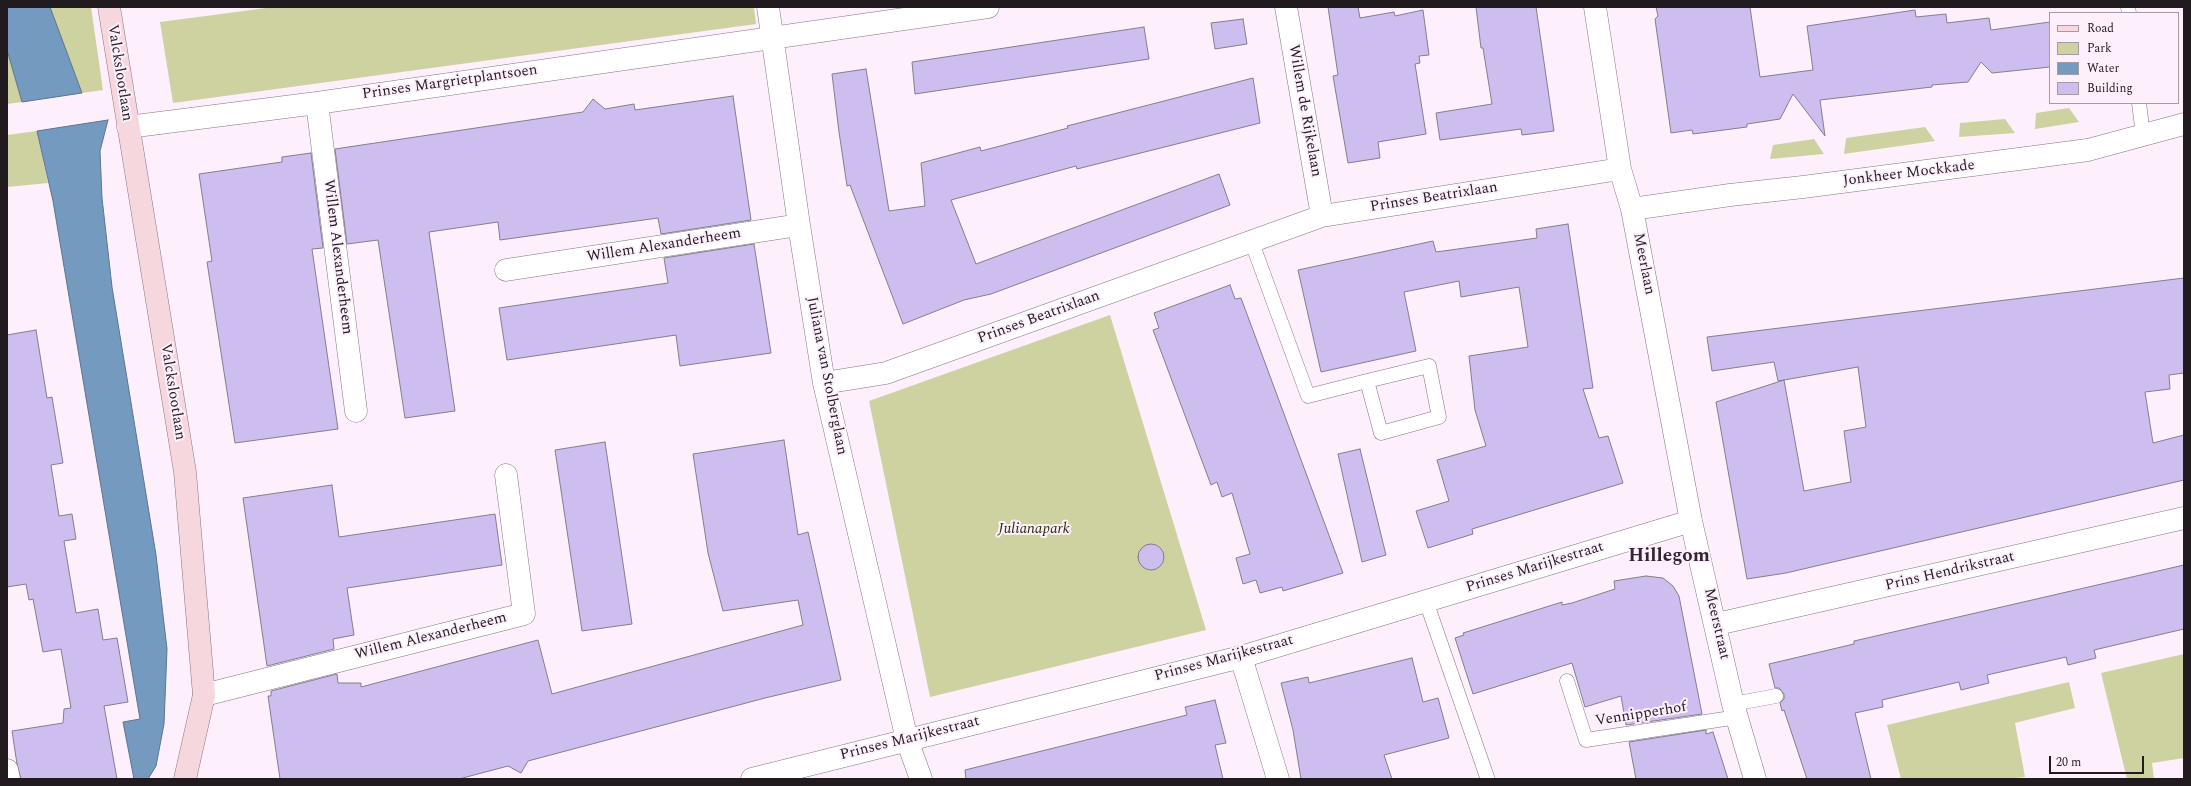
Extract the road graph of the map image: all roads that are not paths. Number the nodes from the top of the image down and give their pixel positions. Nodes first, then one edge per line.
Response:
1 (109, 7) edge
2 (768, 7) edge
3 (988, 7) edge
4 (1286, 7) edge
5 (1596, 7) edge
6 (772, 37) junction
7 (317, 102) junction
8 (2139, 104) edge
9 (2184, 124) edge
10 (128, 127) junction
11 (2143, 135) junction
12 (1620, 169) junction
13 (1632, 210) junction
14 (1322, 216) junction
15 (799, 225) junction
16 (1251, 240) junction
17 (506, 270) dead end
18 (1367, 381) junction
19 (824, 383) junction
20 (356, 411) dead end
21 (506, 475) dead end
22 (2184, 518) edge
23 (1692, 521) junction
24 (1426, 601) junction
25 (1717, 624) junction
26 (1241, 657) junction
27 (1567, 681) dead end
28 (204, 695) junction
29 (1776, 696) dead end
30 (1736, 710) junction
31 (907, 740) junction
32 (7, 770) edge
33 (1487, 777) dead end
34 (9, 779) edge
35 (185, 779) edge
36 (752, 779) edge
37 (921, 779) edge
38 (1278, 779) edge
39 (1755, 779) edge

1 - 10 main road, Valckslootlaan
2 - 6 street, Juliana van Stolberglaan
3 - 6 street, Prinses Margrietplantsoen
4 - 14 street, Willem de Rijkelaan
5 - 12 street, Meerlaan
6 - 7 street, Prinses Margrietplantsoen
6 - 15 street, Juliana van Stolberglaan
7 - 10 street, Prinses Margrietplantsoen
7 - 20 street, Willem Alexanderheem
8 - 11 lane
9 - 11 street, Jonkheer Mockkade
10 - 28 main road, Valckslootlaan
11 - 13 street, Jonkheer Mockkade
12 - 13 street, Meerlaan
12 - 14 street, Prinses Beatrixlaan
13 - 23 street, Meerlaan
14 - 16 street, Prinses Beatrixlaan
15 - 17 street, Willem Alexanderheem
15 - 19 street, Juliana van Stolberglaan
16 - 18 lane
16 - 19 street, Prinses Beatrixlaan
18 - 18 lane
19 - 31 street, Juliana van Stolberglaan
21 - 28 street, Willem Alexanderheem
22 - 25 street, Prins Hendrikstraat
23 - 24 street, Prinses Marijkestraat
23 - 25 street, Meerstraat
24 - 26 street, Prinses Marijkestraat
24 - 33 lane
25 - 30 street, Meerstraat
26 - 31 street, Prinses Marijkestraat
26 - 38 street
27 - 30 lane, Vennipperhof
28 - 35 main road, Valckslootlaan
29 - 30 lane
30 - 39 street, Meerstraat
31 - 36 street, Prinses Marijkestraat
31 - 37 street, Juliana van Stolberglaan
32 - 34 street

